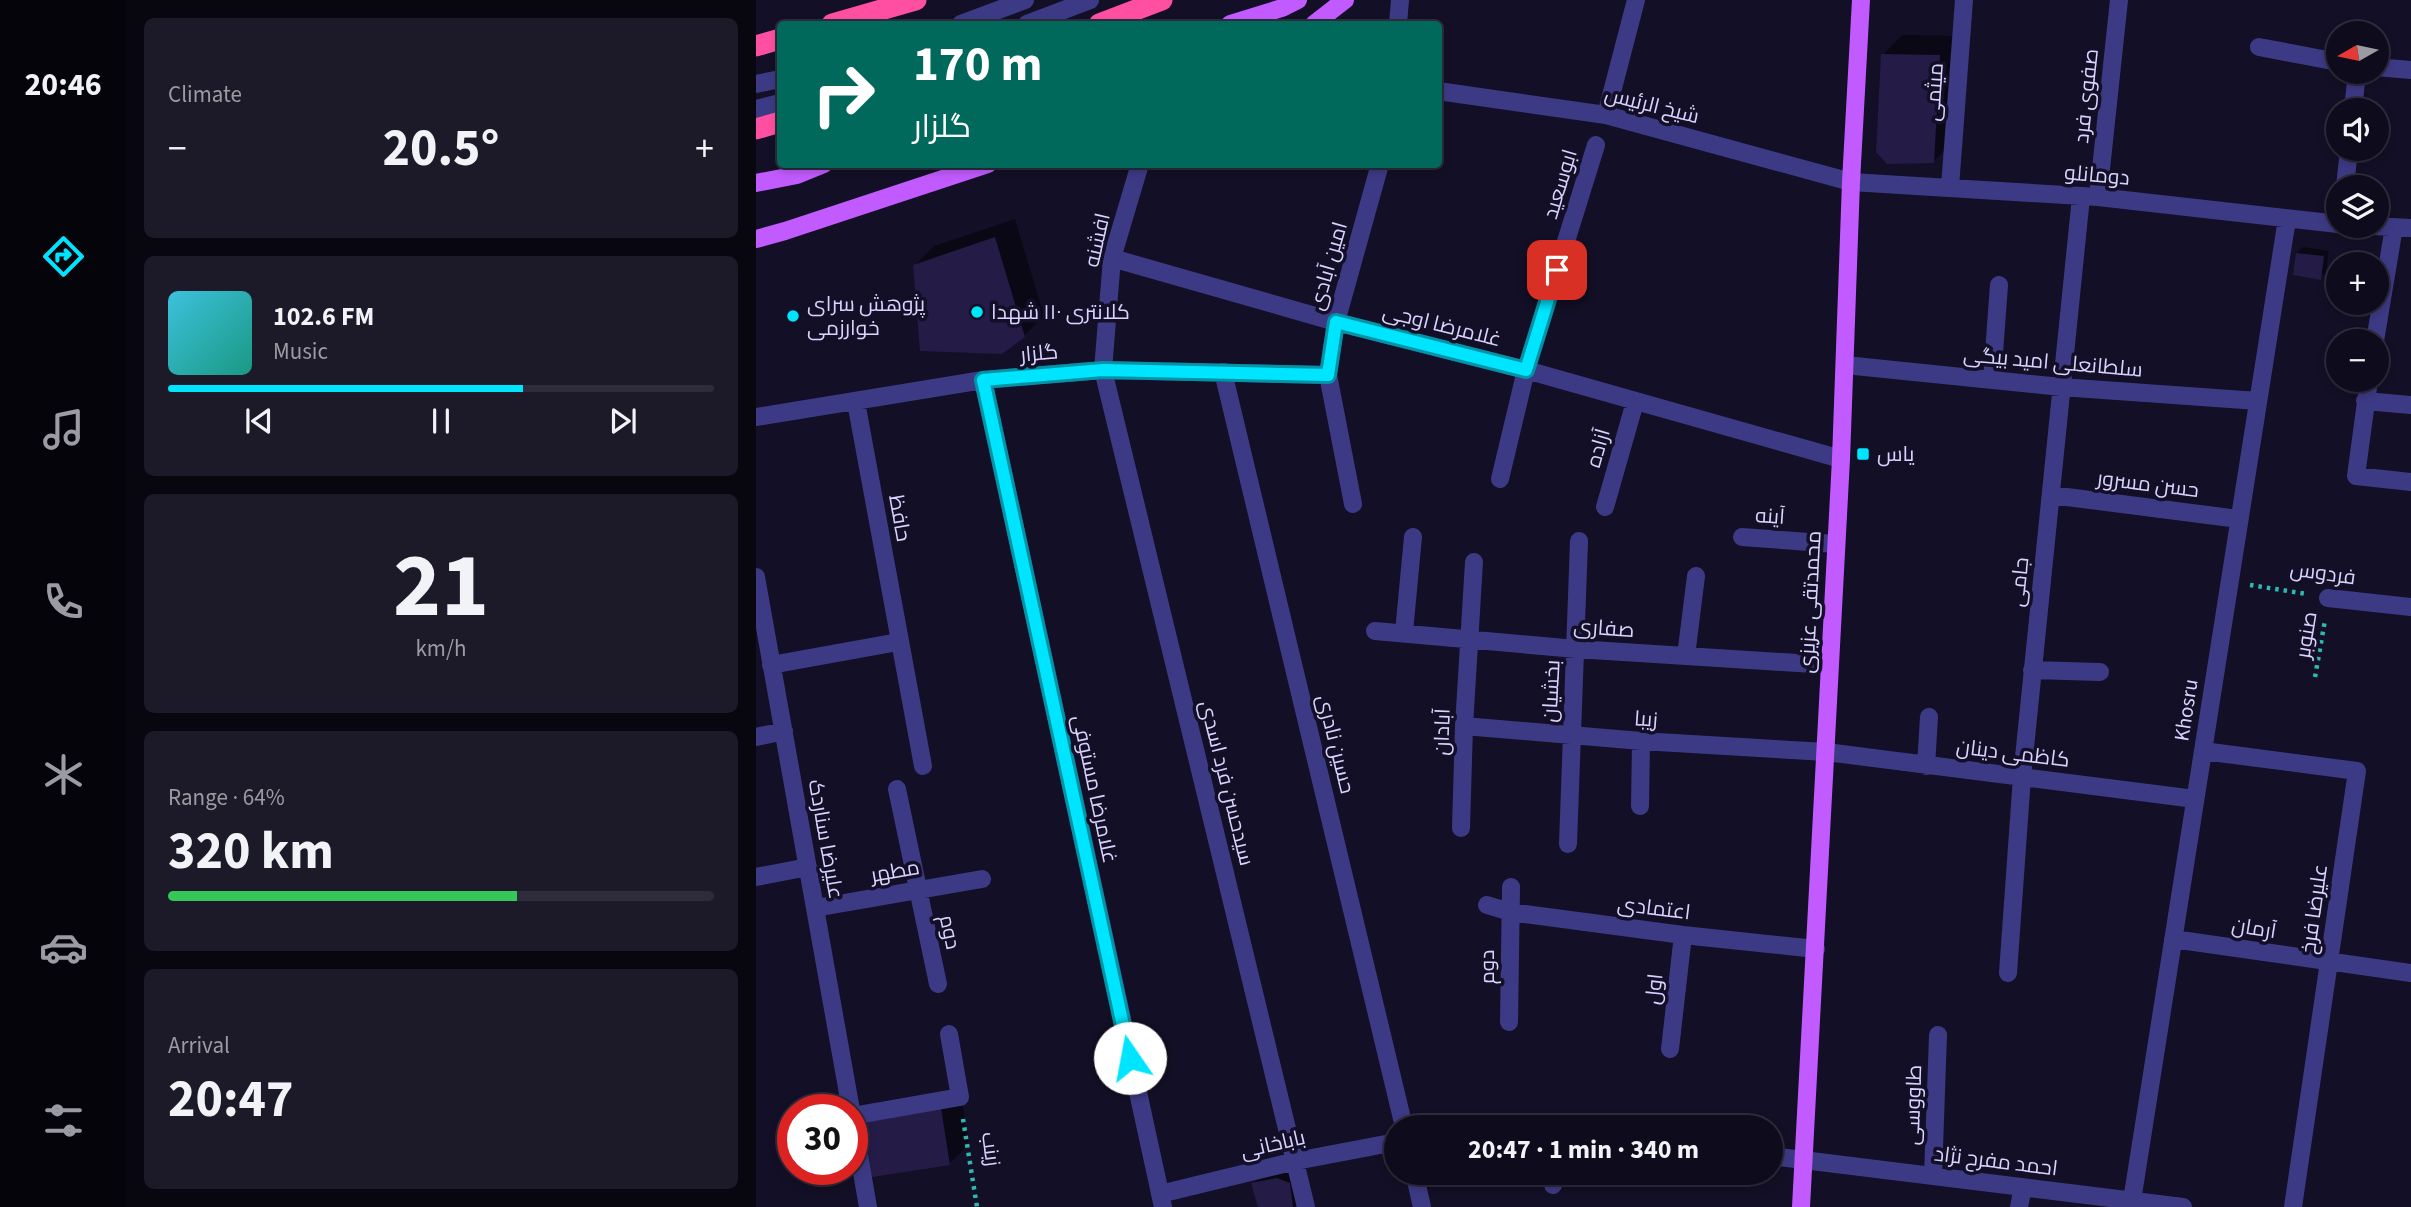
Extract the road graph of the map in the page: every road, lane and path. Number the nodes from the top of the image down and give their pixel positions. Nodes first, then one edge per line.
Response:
1 (916, 0) edge
2 (1025, 0) edge
3 (1090, 0) edge
4 (1162, 0) edge
5 (1298, 0) edge
6 (1345, 0) edge
7 (1400, 0) edge
8 (1636, 0) edge
9 (1861, 0) edge
10 (1964, 0) edge
11 (2119, 0) edge
12 (842, 21) edge
13 (969, 21) edge
14 (1035, 21) edge
15 (1107, 21) edge
16 (1240, 21) edge
17 (1318, 21) edge
18 (1398, 21) edge
19 (777, 41) edge
20 (756, 46) edge
21 (2259, 47) dead end
22 (2326, 60) edge
23 (2389, 68) edge
24 (2411, 70) edge
25 (777, 80) edge
26 (756, 84) edge
27 (1442, 92) edge
28 (777, 104) edge
29 (756, 109) edge
30 (1606, 115) junction
31 (777, 123) edge
32 (756, 129) edge
33 (1595, 145) dead end
34 (814, 168) edge
35 (976, 168) edge
36 (1139, 168) edge
37 (1379, 168) edge
38 (1851, 182) junction
39 (756, 183) edge
40 (1950, 187) junction
41 (2090, 197) junction
42 (2287, 219) junction
43 (2326, 223) edge
44 (2403, 228) edge
45 (756, 239) edge
46 (1112, 258) junction
47 (1999, 285) dead end
48 (1336, 322) junction
49 (2378, 329) edge
50 (1845, 365) junction
51 (1103, 370) junction
52 (1526, 370) junction
53 (1223, 372) junction
54 (1328, 375) junction
55 (983, 380) junction
56 (1992, 380) junction
57 (2061, 387) junction
58 (2367, 392) edge
59 (2258, 401) junction
60 (2365, 401) junction
61 (856, 402) junction
62 (1635, 402) junction
63 (2411, 405) edge
64 (756, 417) edge
65 (1841, 459) junction
66 (1500, 479) dead end
67 (2411, 482) edge
68 (2052, 495) junction
69 (1353, 504) dead end
70 (1605, 507) dead end
71 (2239, 519) junction
72 (1413, 537) dead end
73 (1742, 537) dead end
74 (1579, 541) dead end
75 (1836, 544) junction
76 (1474, 562) dead end
77 (1696, 576) dead end
78 (756, 577) edge
79 (2230, 582) junction
80 (2328, 597) junction
81 (2411, 607) edge
82 (1375, 631) dead end
83 (1404, 632) junction
84 (1470, 638) junction
85 (898, 642) junction
86 (1576, 649) junction
87 (1686, 656) junction
88 (771, 665) junction
89 (1829, 665) junction
90 (2032, 670) junction
91 (2100, 672) dead end
92 (2315, 677) dead end
93 (1929, 717) dead end
94 (1464, 726) junction
95 (784, 731) junction
96 (1572, 736) junction
97 (756, 737) edge
98 (1641, 741) junction
99 (2203, 751) junction
100 (1826, 752) junction
101 (923, 766) dead end
102 (1926, 766) junction
103 (2022, 777) junction
104 (897, 789) dead end
105 (2195, 799) junction
106 (1640, 806) dead end
107 (1461, 828) dead end
108 (1568, 844) dead end
109 (808, 867) junction
110 (756, 877) edge
111 (982, 879) dead end
112 (1511, 887) dead end
113 (918, 890) junction
114 (1487, 905) dead end
115 (815, 908) junction
116 (1510, 912) junction
117 (1683, 935) junction
118 (2173, 939) junction
119 (1816, 949) junction
120 (2329, 963) junction
121 (2008, 973) dead end
122 (2411, 973) edge
123 (937, 984) dead end
124 (1509, 1022) dead end
125 (949, 1034) dead end
126 (1938, 1035) dead end
127 (1670, 1049) dead end
128 (848, 1094) edge
129 (960, 1097) junction
130 (868, 1113) edge
131 (1401, 1115) edge
132 (1384, 1144) edge
133 (1783, 1157) edge
134 (1804, 1160) junction
135 (1296, 1161) junction
136 (1933, 1176) junction
137 (864, 1185) edge
138 (1418, 1185) edge
139 (2023, 1187) junction
140 (1161, 1200) edge
141 (2131, 1204) edge
142 (868, 1207) edge
143 (976, 1207) edge
144 (1306, 1207) edge
145 (1422, 1207) edge
146 (1801, 1207) edge
147 (2019, 1207) edge
148 (2183, 1207) edge
149 (2293, 1207) edge

1 - 12 highway
2 - 13 street
3 - 14 street
4 - 15 highway
5 - 16 main road
6 - 17 main road
7 - 18 street
8 - 30 street
9 - 38 main road, محمدتقی عزیزی
10 - 40 street, میثمی
11 - 41 street, صفوی فرد
19 - 20 highway
21 - 22 street
23 - 24 street
25 - 26 street
27 - 30 street, شیخ الرئیس
28 - 29 street
30 - 38 street, شیخ الرئیس
31 - 32 highway
33 - 52 street, ابوسعید
34 - 39 main road
35 - 45 main road
36 - 46 street, افشنه
37 - 48 street, امین آبادی
38 - 40 street, دومانلو
38 - 50 main road, محمدتقی عزیزی
40 - 41 street, دومانلو
41 - 42 street, دومانلو
41 - 57 street, جامی
42 - 43 street, دومانلو
42 - 59 street, Khosru
44 - 49 street
46 - 48 street, غلامرضا اوجی
46 - 51 street, افشنه
47 - 56 street
48 - 52 street, غلامرضا اوجی
48 - 54 street, امین آبادی
50 - 56 street, سلطانعلی امید بیگی
50 - 65 main road, محمدتقی عزیزی
51 - 53 street, گلزار
51 - 55 street, گلزار
51 - 135 street, سیدحسن فرد اسدی
52 - 62 street, غلامرضا اوجی
52 - 66 street, ابوسعید
53 - 54 street, گلزار
53 - 131 street, حسین نادری
54 - 69 street, امین آبادی
55 - 61 street, گلزار
55 - 140 street, غلامرضا مستوفی
56 - 57 street, سلطانعلی امید بیگی
57 - 59 street, سلطانعلی امید بیگی
57 - 68 street, جامی
58 - 60 street
59 - 71 street, Khosru
60 - 63 street
60 - 67 street
61 - 64 street, گلزار
61 - 85 street, حافظ
62 - 65 street, غلامرضا اوجی
62 - 70 street, آزاده
65 - 75 main road, محمدتقی عزیزی
68 - 71 street, حسن مسرور
68 - 90 street, جامی
71 - 79 street, Khosru
72 - 83 street
73 - 75 street, آینه
74 - 86 street, بخشیان
75 - 89 main road, محمدتقی عزیزی
76 - 84 street, آبادان
77 - 87 street
78 - 88 street, علیرضا سناردک
79 - 80 path, فردوس
79 - 99 street, Khosru
80 - 81 street, فردوس
80 - 92 path, صنوبر
82 - 83 street, صفاری
83 - 84 street, صفاری
84 - 86 street, صفاری
84 - 94 street, آبادان
85 - 88 street
85 - 101 street, حافظ
86 - 87 street, صفاری
86 - 96 street, بخشیان
87 - 89 street, صفاری
88 - 95 street, علیرضا سناردک
89 - 100 main road, محمدتقی عزیزی
90 - 91 street
90 - 103 street, جامی
93 - 102 street
94 - 96 street, زیبا
94 - 107 street, آبادان
95 - 97 street
95 - 109 street, علیرضا سناردک
96 - 98 street, زیبا
96 - 108 street, بخشیان
98 - 100 street, زیبا
98 - 106 street
99 - 105 street, Khosru
99 - 120 street, علیرضا فرخ
100 - 102 street, کاظمی دینان
100 - 119 main road, محمدتقی عزیزی
102 - 103 street, کاظمی دینان
103 - 105 street, کاظمی دینان
103 - 121 street, جامی
104 - 113 street, دوم
105 - 118 street, Khosru
109 - 110 street
109 - 115 street, علیرضا سناردک
111 - 113 street, مطهر
112 - 116 street, دوم
113 - 115 street, مطهر
113 - 123 street, دوم
114 - 116 street, اعتمادی
115 - 128 street, علیرضا سناردک
116 - 117 street, اعتمادی
116 - 124 street, دوم
117 - 119 street, اعتمادی
117 - 127 street, اول
118 - 120 street, آرمان
118 - 141 street, Khosru
119 - 134 main road, محمدتقی عزیزی
120 - 122 street, آرمان
120 - 149 street, علیرضا فرخ
125 - 129 street
126 - 136 street, طاووسی
129 - 130 street
129 - 143 path, زینب
132 - 135 street, باباخانی
133 - 134 street
134 - 136 street, احمد مفرح نژاد
134 - 146 main road, محمدتقی عزیزی
135 - 140 street, باباخانی
135 - 144 street, سیدحسن فرد اسدی
136 - 139 street, احمد مفرح نژاد
137 - 142 street
138 - 145 street
139 - 141 street, احمد مفرح نژاد
139 - 147 street
141 - 148 street, احمد مفرح نژاد

